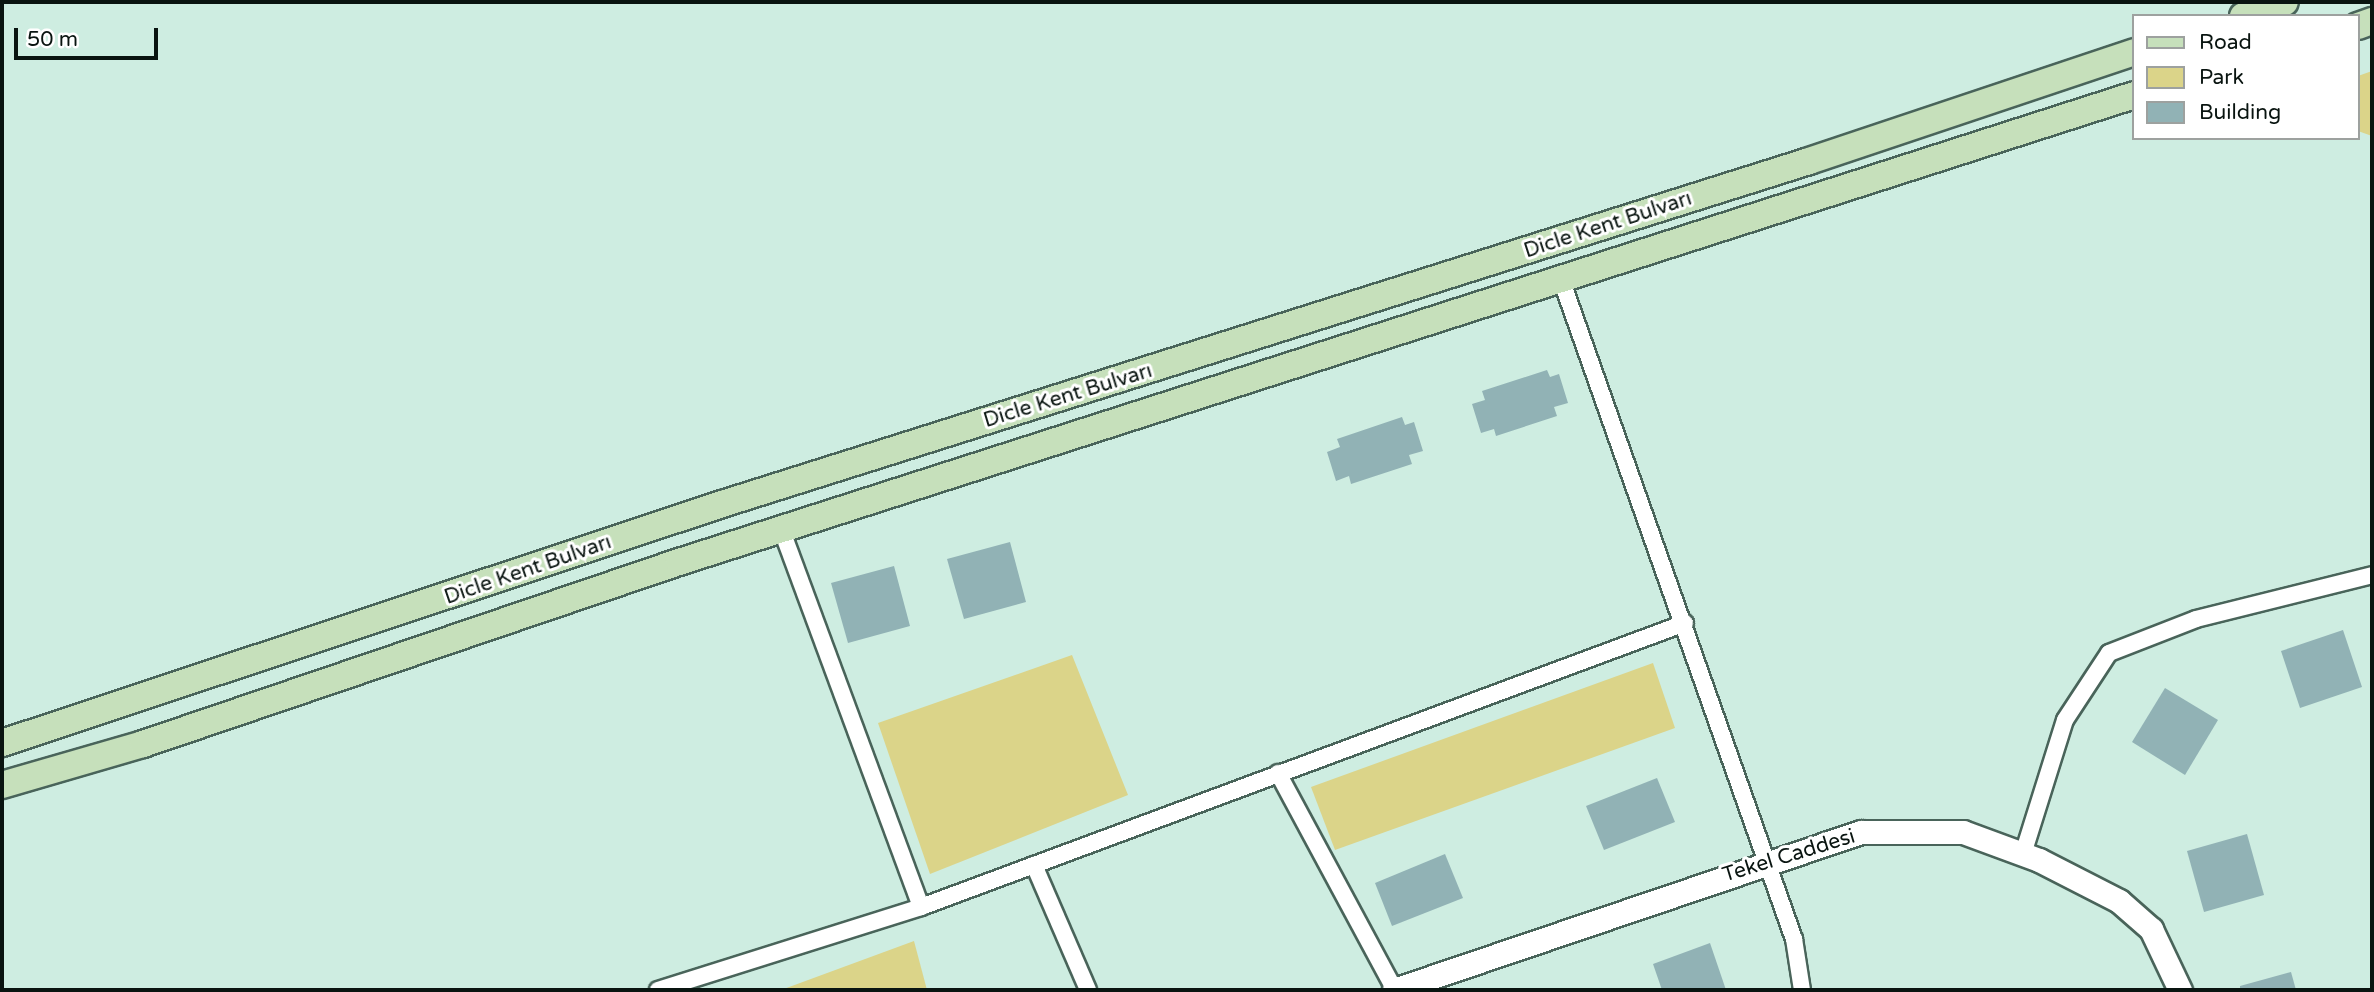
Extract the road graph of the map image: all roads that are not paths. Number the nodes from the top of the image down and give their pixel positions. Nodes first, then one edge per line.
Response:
1 (2285, 2) edge
2 (2249, 14) edge
3 (2132, 53) edge
4 (2132, 96) edge
5 (1561, 279) junction
6 (782, 531) junction
7 (2372, 575) edge
8 (1685, 623) junction
9 (2, 743) edge
10 (1278, 773) junction
11 (2, 785) edge
12 (2023, 854) junction
13 (1764, 862) junction
14 (1034, 864) junction
15 (921, 907) junction
16 (658, 990) edge
17 (1088, 990) edge
18 (1395, 990) edge
19 (1802, 990) edge
20 (2180, 990) edge

1 - 2 main road
3 - 9 main road, Dicle Kent Bulvarı
4 - 5 main road, Dicle Kent Bulvarı
5 - 6 main road, Dicle Kent Bulvarı
5 - 8 street
6 - 11 main road, Dicle Kent Bulvarı
6 - 15 street
7 - 12 street
8 - 10 street
8 - 13 street
10 - 14 street
10 - 18 street
12 - 13 street, Tekel Caddesi
12 - 20 street, Tekel Caddesi
13 - 18 street, Tekel Caddesi
13 - 19 street
14 - 15 street
14 - 17 street
15 - 16 street

